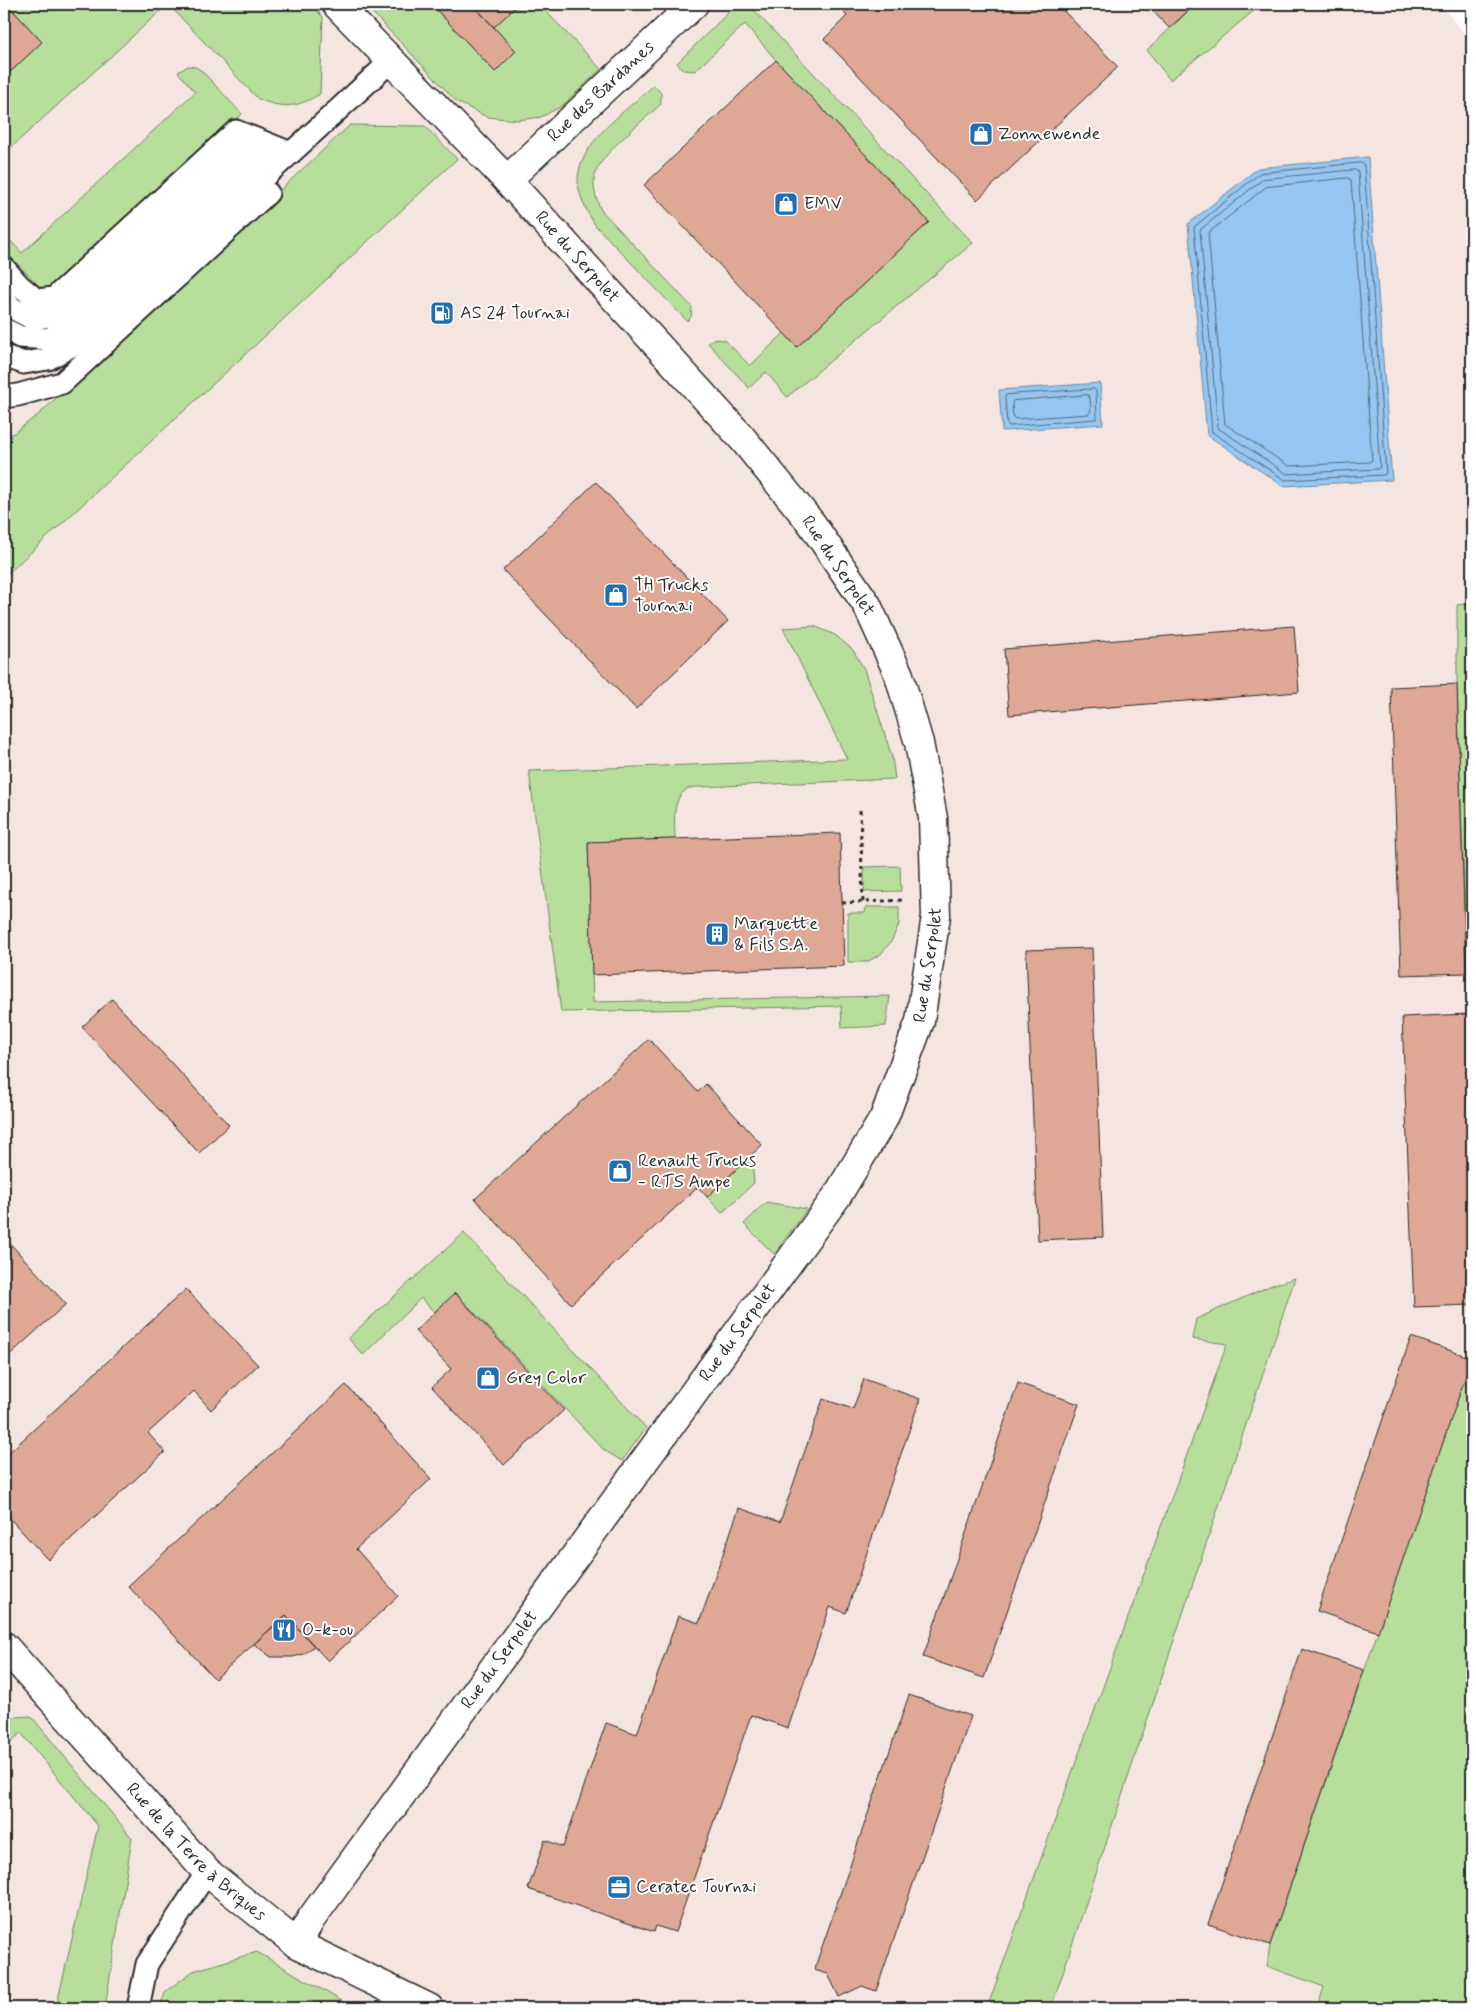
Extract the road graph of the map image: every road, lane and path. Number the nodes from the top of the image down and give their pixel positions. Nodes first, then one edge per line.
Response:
1 (336, 4) edge
2 (694, 4) edge
3 (391, 61) junction
4 (291, 153) junction
5 (507, 180) junction
6 (4, 268) edge
7 (4, 299) edge
8 (4, 329) edge
9 (4, 356) edge
10 (8, 394) edge
11 (860, 810) dead end
12 (935, 899) junction
13 (863, 902) junction
14 (842, 903) dead end
15 (4, 1646) edge
16 (207, 1872) junction
17 (297, 1944) junction
18 (138, 2008) edge
19 (429, 2008) edge

1 - 3 street, Rue du Serpolet
2 - 5 street, Rue des Bardanes
3 - 4 lane
3 - 5 street, Rue du Serpolet
4 - 6 lane
4 - 7 lane
4 - 8 lane
4 - 9 lane
4 - 10 lane
5 - 12 street, Rue du Serpolet
11 - 13 path
12 - 13 path
12 - 17 street, Rue du Serpolet
13 - 14 path
15 - 16 street, Rue de la Terre à Briques
16 - 17 street, Rue de la Terre à Briques
16 - 18 lane
17 - 19 street, Rue de la Terre à Briques

